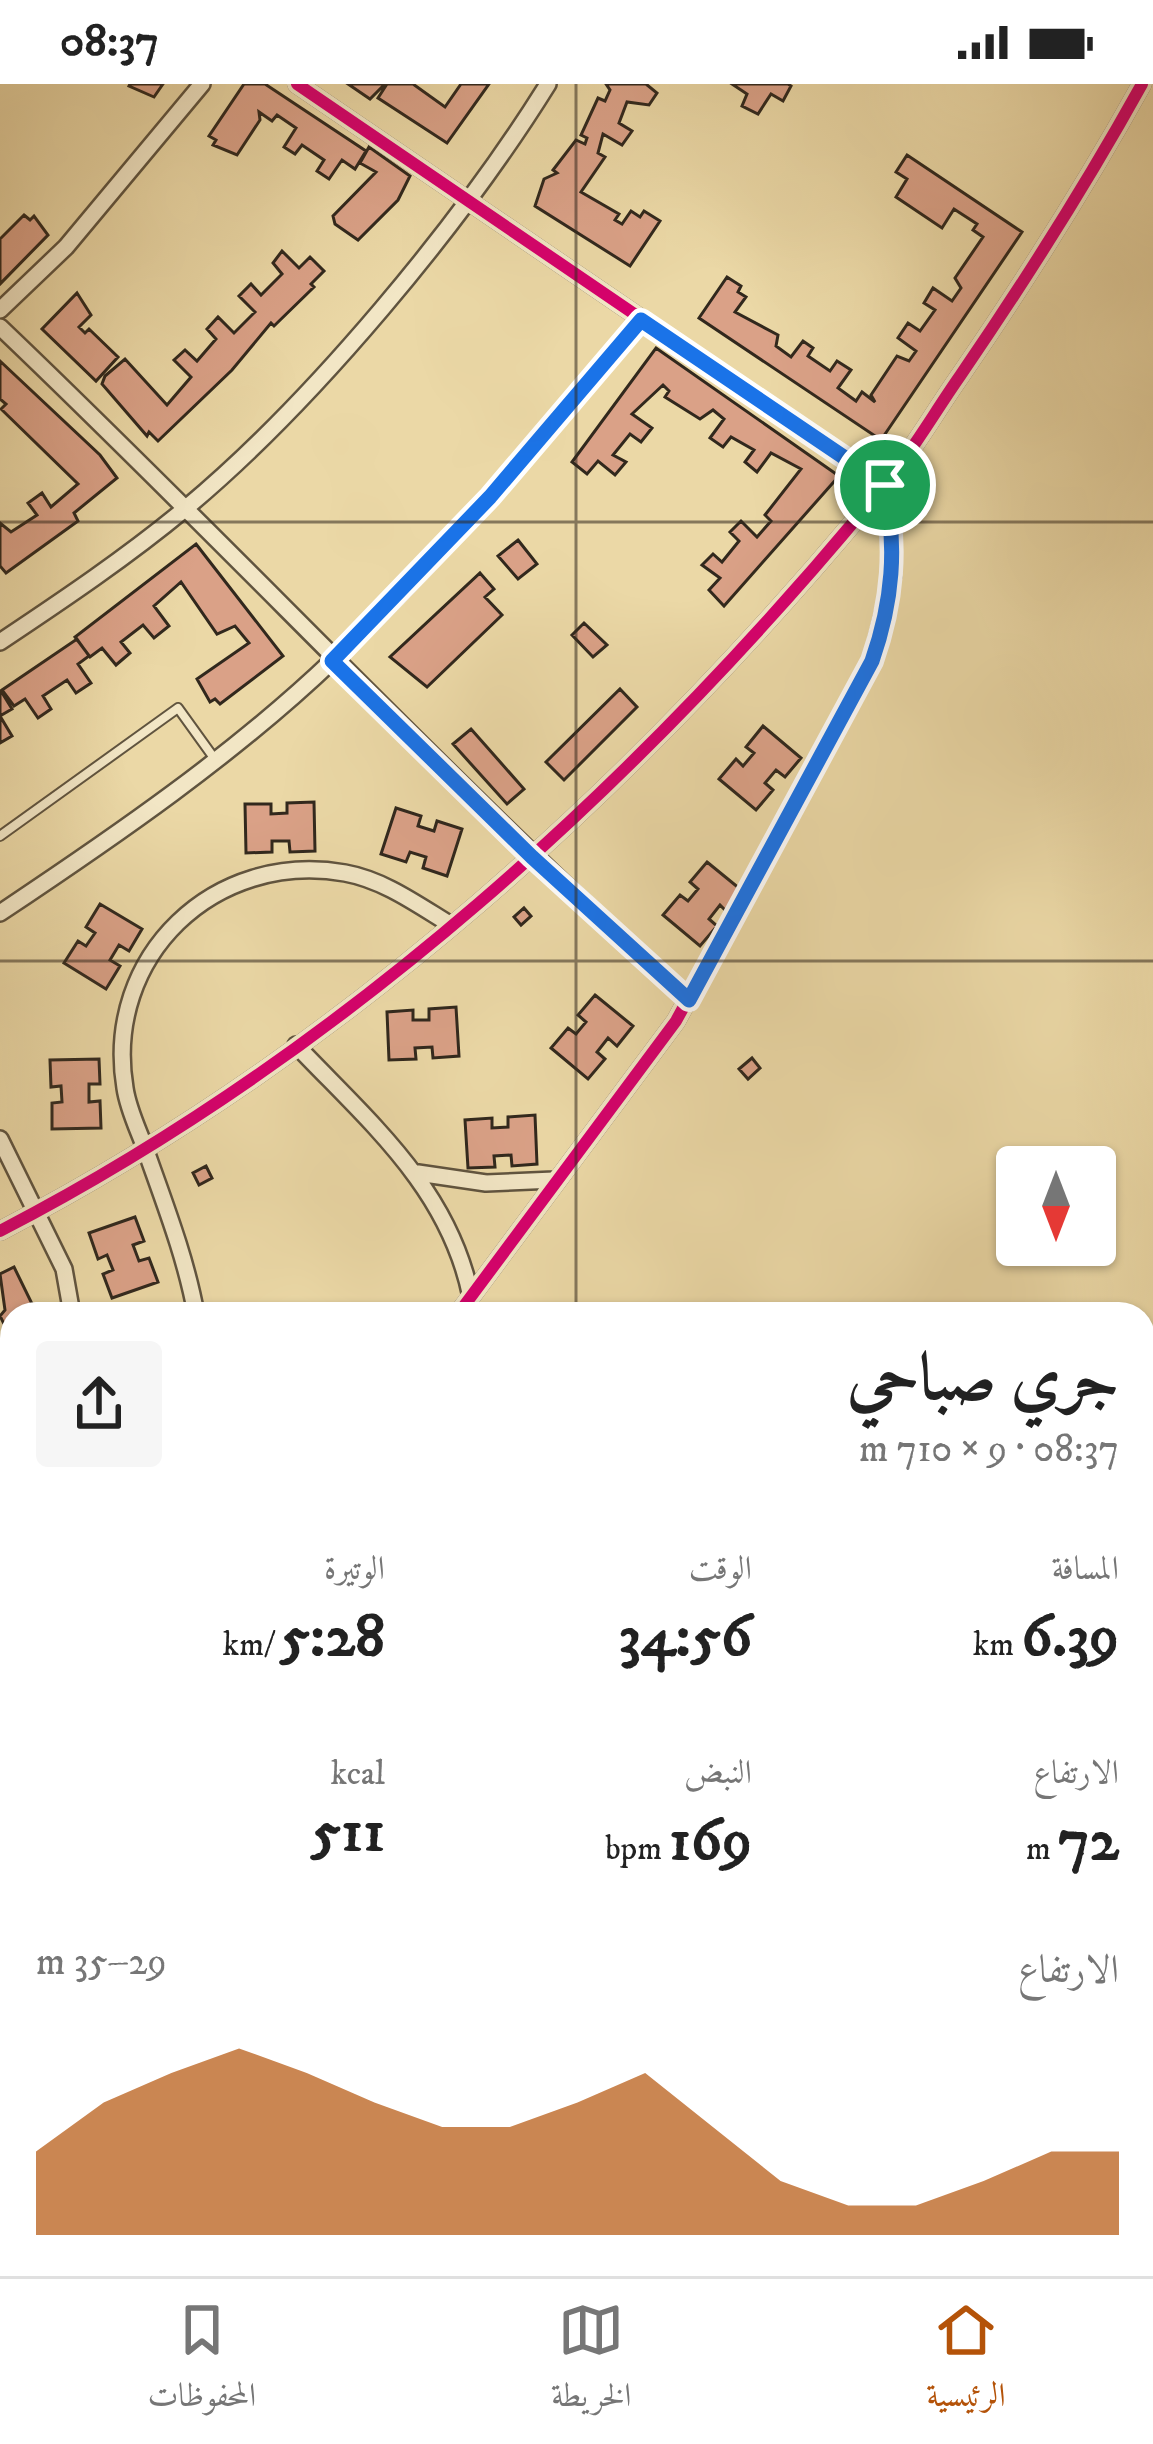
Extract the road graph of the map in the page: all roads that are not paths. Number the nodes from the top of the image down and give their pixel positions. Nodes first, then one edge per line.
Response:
1 (202, 84) edge
2 (297, 84) edge
3 (548, 84) edge
4 (1142, 84) edge
5 (466, 202) junction
6 (0, 310) edge
7 (641, 320) junction
8 (0, 327) edge
9 (885, 485) junction
10 (188, 506) junction
11 (0, 643) edge
12 (332, 661) junction
13 (214, 758) junction
14 (0, 836) edge
15 (532, 857) junction
16 (3, 905) edge
17 (451, 925) junction
18 (689, 1000) junction
19 (296, 1045) junction
20 (0, 1138) edge
21 (145, 1149) junction
22 (418, 1173) junction
23 (554, 1180) junction
24 (37, 1211) junction
25 (0, 1231) edge
26 (471, 1297) junction
27 (70, 1302) edge
28 (192, 1302) edge
29 (467, 1302) edge

1 - 6 street
2 - 5 street
3 - 5 street
4 - 9 street
5 - 7 street
5 - 10 street
7 - 9 street
7 - 12 street
8 - 10 street
9 - 15 street
9 - 18 street
10 - 11 street
10 - 12 street
12 - 13 street
12 - 15 street
13 - 14 lane
13 - 16 street
15 - 17 street
15 - 18 street
17 - 19 street
17 - 21 street
18 - 23 street
19 - 21 street
19 - 22 street
20 - 24 street
21 - 24 street
21 - 28 street
22 - 23 street
22 - 26 street
23 - 26 street
24 - 25 street
24 - 27 street
26 - 29 street

